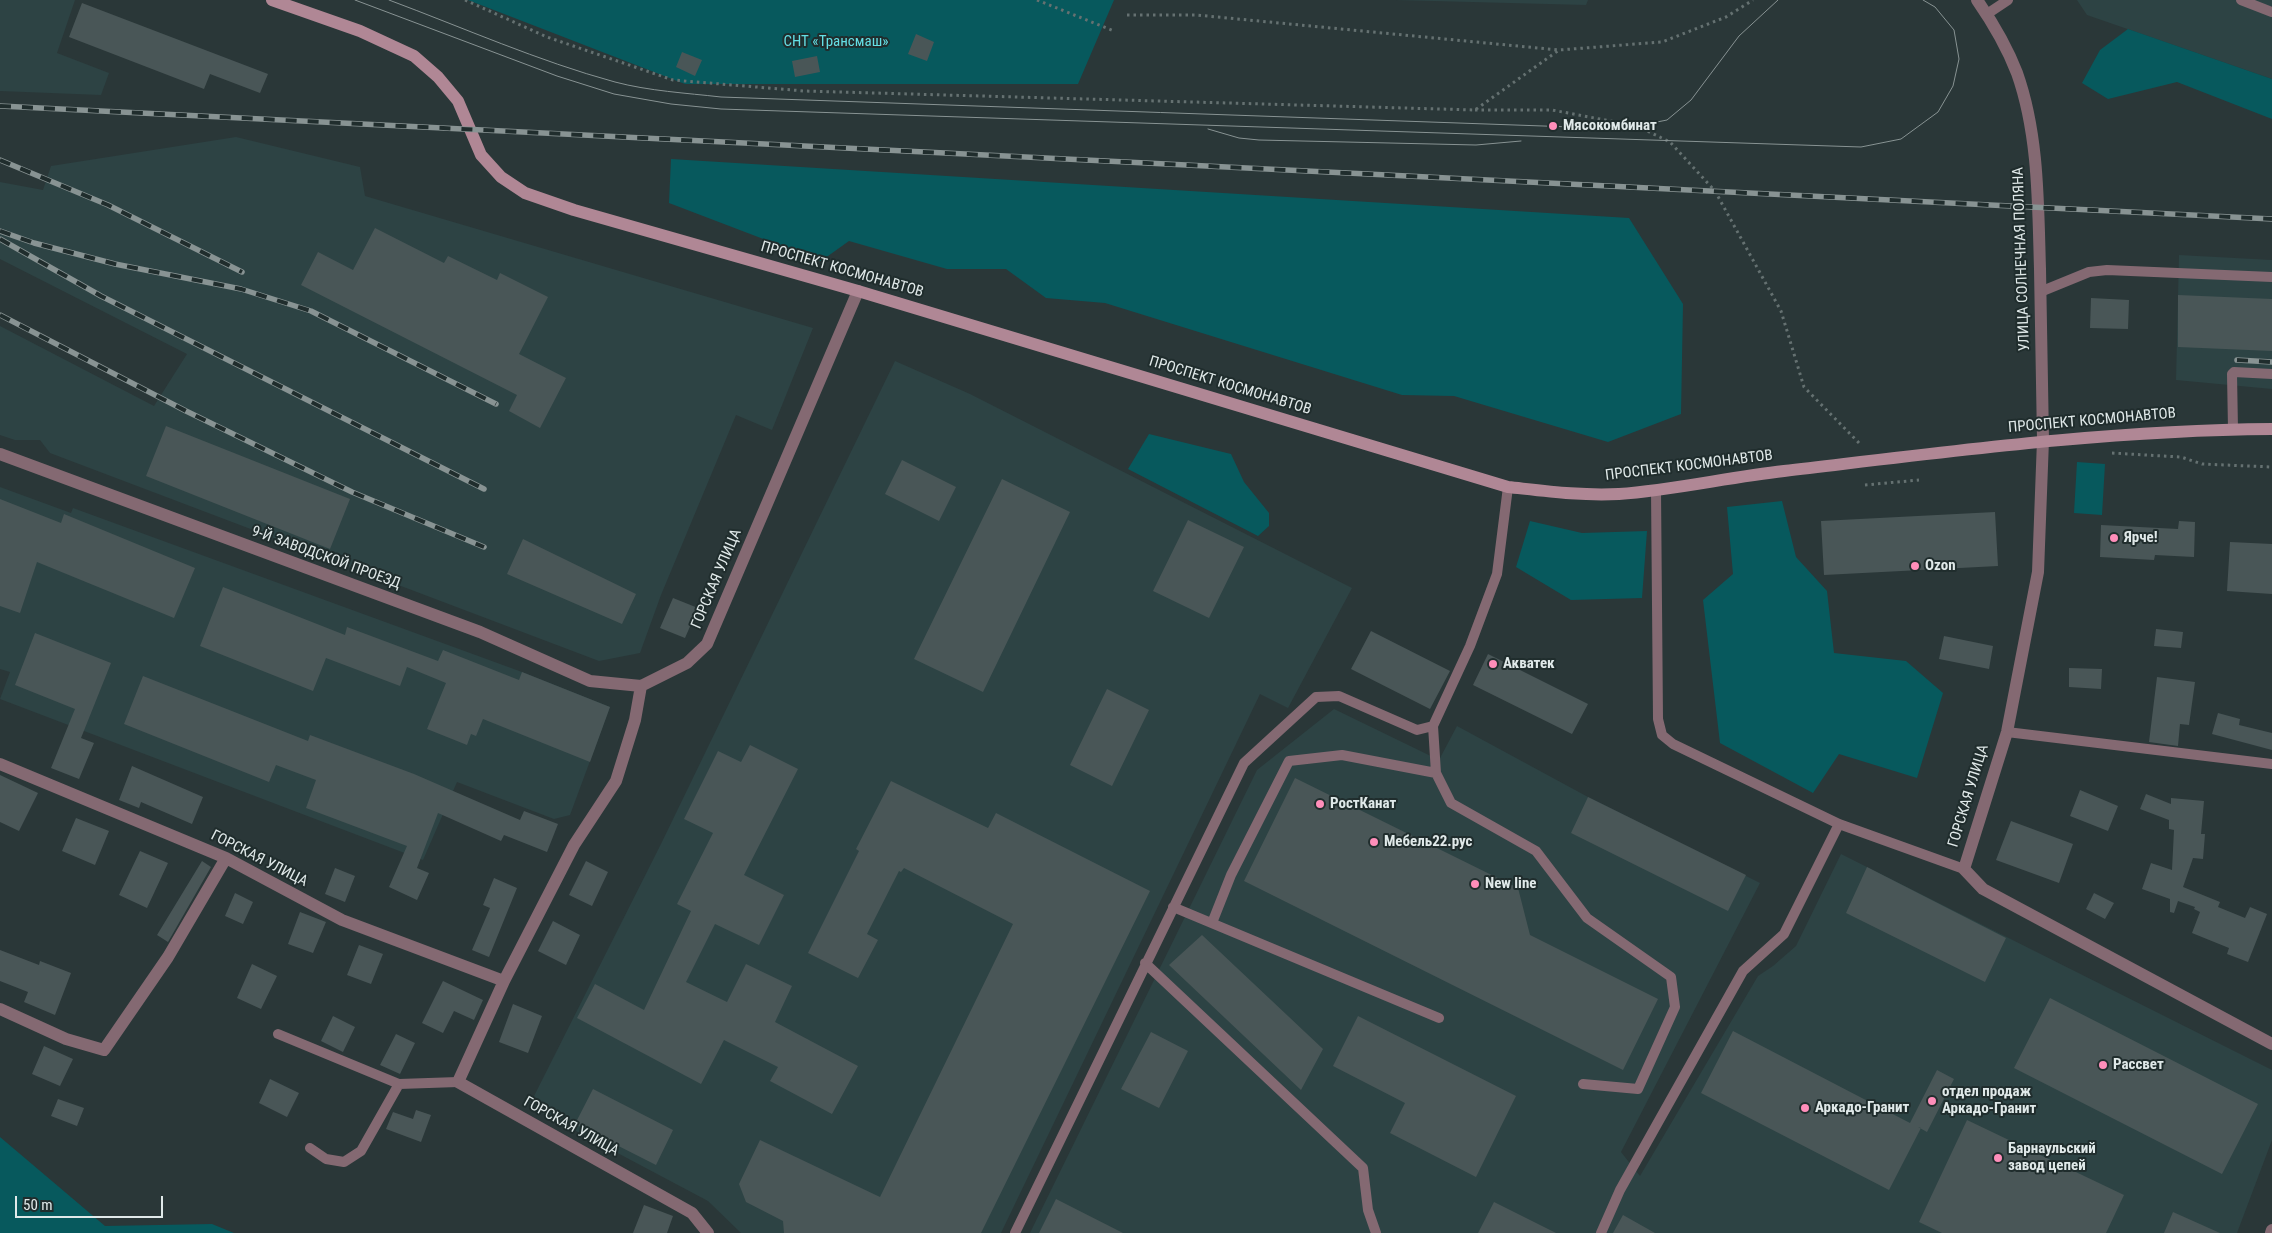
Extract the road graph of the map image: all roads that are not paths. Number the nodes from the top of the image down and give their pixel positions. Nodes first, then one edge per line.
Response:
1 (272, 0) edge
2 (1977, 0) edge
3 (2008, 0) edge
4 (2241, 0) edge
5 (2272, 12) edge
6 (1987, 14) junction
7 (2272, 277) edge
8 (858, 291) junction
9 (2040, 292) junction
10 (2272, 374) edge
11 (2233, 429) junction
12 (2272, 429) edge
13 (2043, 440) junction
14 (0, 454) edge
15 (1508, 487) junction
16 (1656, 490) junction
17 (641, 686) junction
18 (1433, 726) junction
19 (2007, 732) junction
20 (0, 764) edge
21 (2272, 764) edge
22 (1436, 773) junction
23 (1838, 824) junction
24 (226, 858) junction
25 (1964, 869) junction
26 (1173, 907) junction
27 (1212, 923) junction
28 (1145, 963) junction
29 (504, 981) junction
30 (0, 1009) edge
31 (1439, 1018) dead end
32 (278, 1034) dead end
33 (2272, 1044) edge
34 (458, 1082) junction
35 (400, 1084) junction
36 (1583, 1084) dead end
37 (310, 1148) dead end
38 (708, 1233) edge
39 (1015, 1233) edge
40 (1376, 1233) edge
41 (1601, 1233) edge

1 - 8 main road, ПРОСПЕКТ КОСМОНАВТОВ
2 - 6 street, УЛИЦА СОЛНЕЧНАЯ ПОЛЯНА
3 - 6 lane
4 - 5 lane
6 - 9 street, УЛИЦА СОЛНЕЧНАЯ ПОЛЯНА
7 - 9 lane
8 - 15 main road, ПРОСПЕКТ КОСМОНАВТОВ
8 - 17 street, ГОРСКАЯ УЛИЦА
9 - 13 street, УЛИЦА СОЛНЕЧНАЯ ПОЛЯНА
10 - 11 lane
11 - 12 main road, ПРОСПЕКТ КОСМОНАВТОВ
11 - 13 main road, ПРОСПЕКТ КОСМОНАВТОВ
13 - 16 main road, ПРОСПЕКТ КОСМОНАВТОВ
13 - 19 street, ГОРСКАЯ УЛИЦА
14 - 17 street, 9-Й ЗАВОДСКОЙ ПРОЕЗД
15 - 16 main road, ПРОСПЕКТ КОСМОНАВТОВ
15 - 18 lane
16 - 23 lane
17 - 29 street
18 - 22 lane
18 - 26 lane
19 - 21 lane
19 - 25 street, ГОРСКАЯ УЛИЦА
20 - 24 street, ГОРСКАЯ УЛИЦА
22 - 27 lane
22 - 36 lane
23 - 25 lane
23 - 41 lane
24 - 29 street, ГОРСКАЯ УЛИЦА
24 - 30 street
25 - 33 street, ГОРСКАЯ УЛИЦА
26 - 27 lane
26 - 28 lane
27 - 31 lane
28 - 39 lane
28 - 40 lane
29 - 34 street
32 - 35 lane
34 - 35 lane
34 - 38 street, ГОРСКАЯ УЛИЦА
35 - 37 lane

